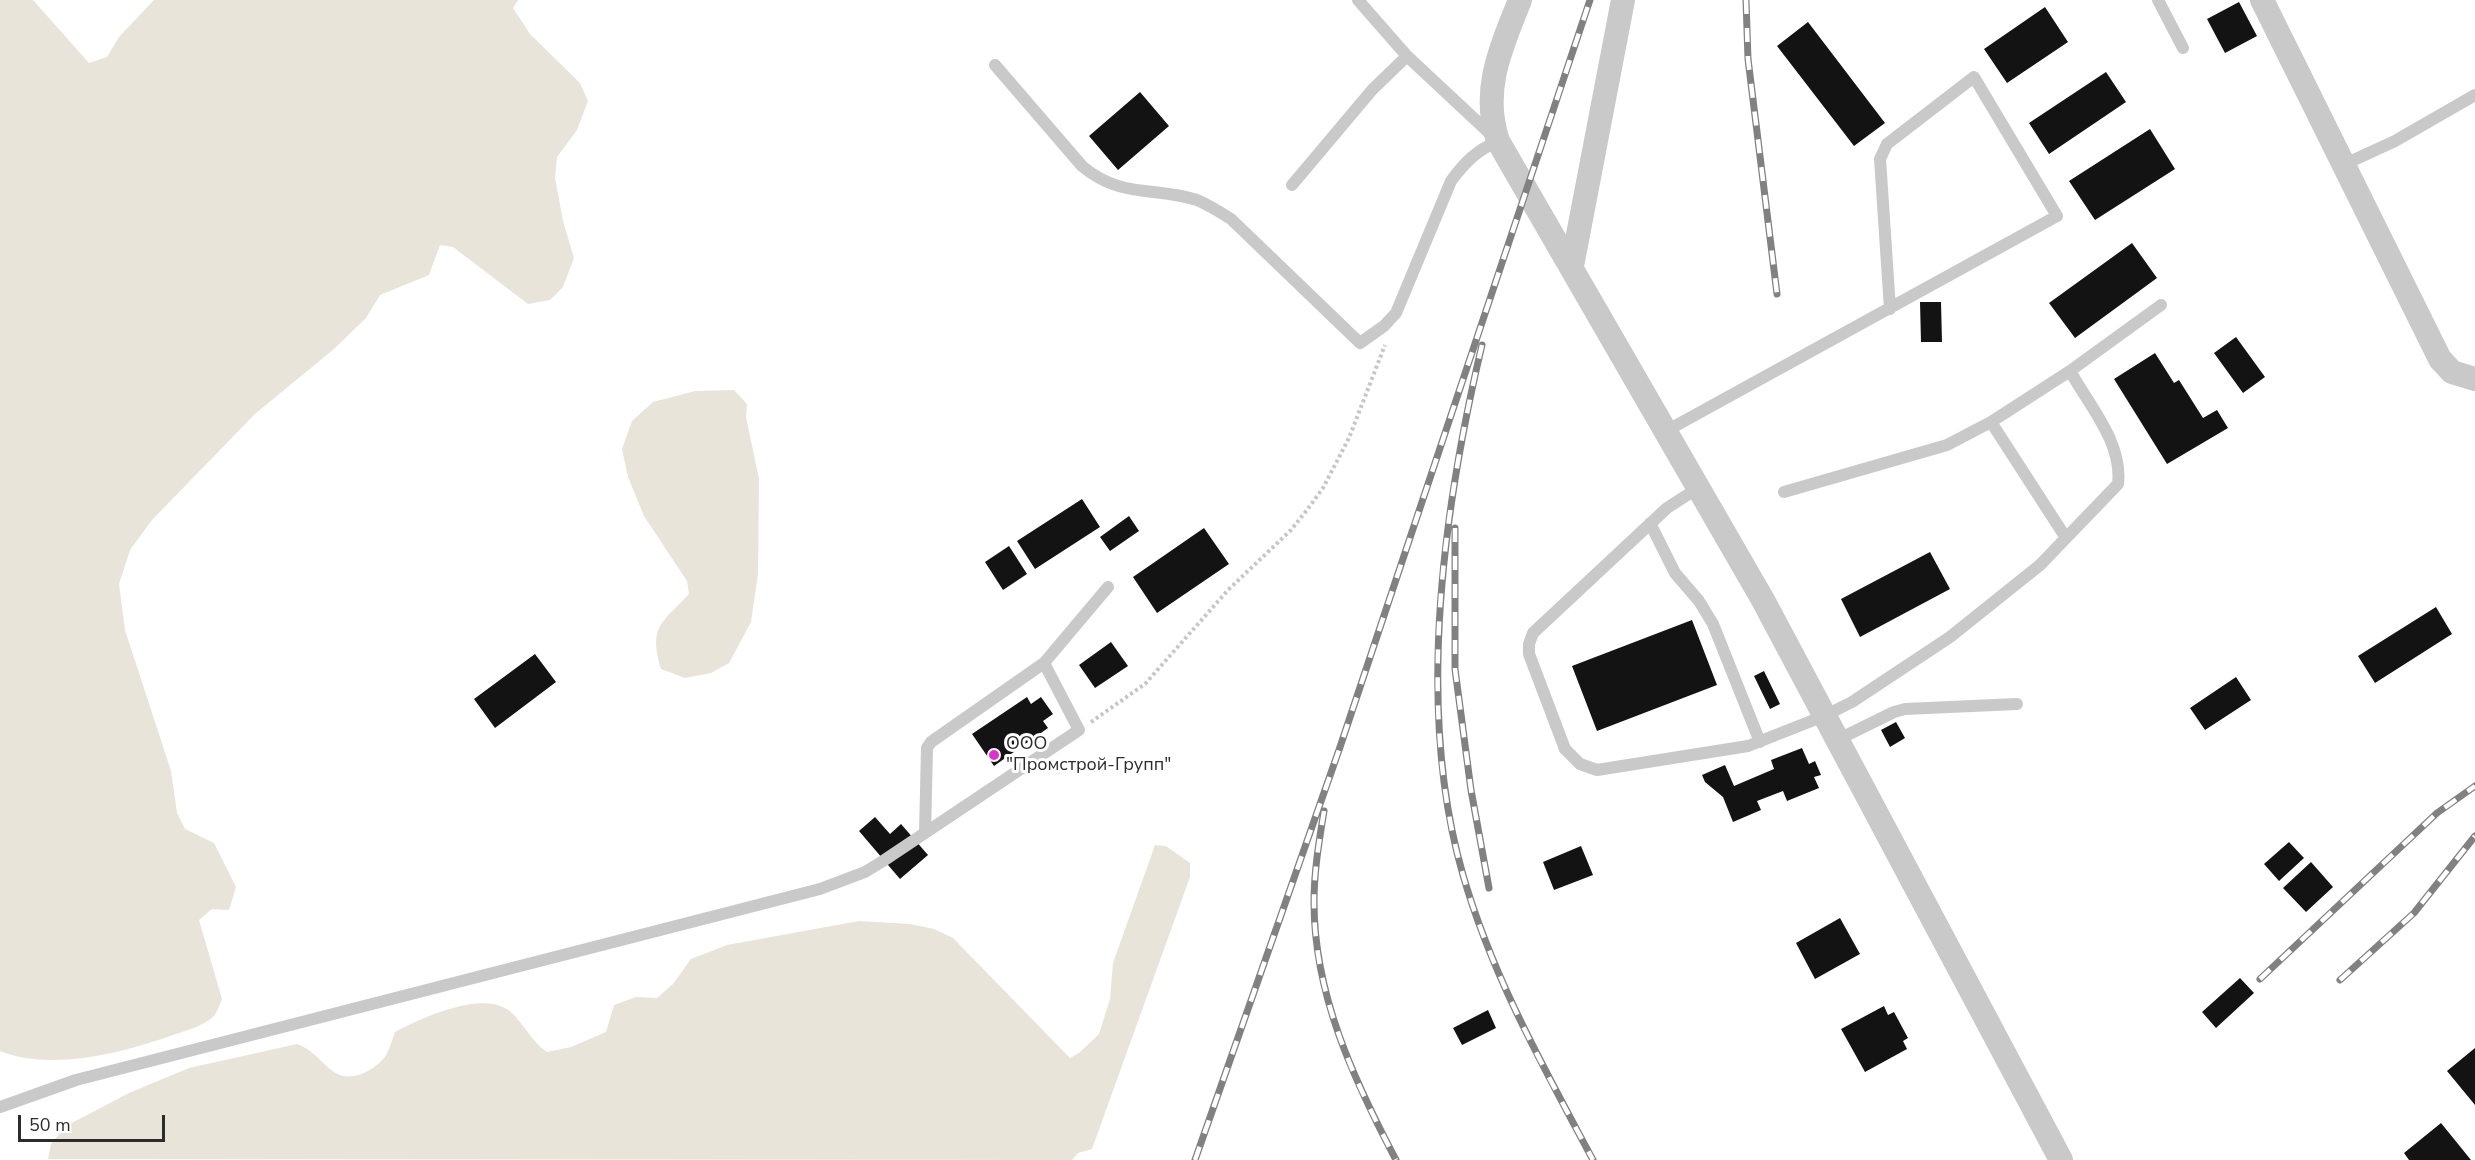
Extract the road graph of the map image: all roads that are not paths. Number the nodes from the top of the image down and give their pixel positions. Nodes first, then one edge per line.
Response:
1 (1358, 0) edge
2 (1623, 0) edge
3 (2158, 0) edge
4 (2262, 0) edge
5 (1517, 2) edge
6 (2183, 48) dead end
7 (1407, 56) junction
8 (995, 65) dead end
9 (2475, 95) edge
10 (1498, 141) junction
11 (2345, 164) junction
12 (1292, 185) dead end
13 (1572, 266) junction
14 (2161, 305) dead end
15 (1890, 309) junction
16 (2070, 371) junction
17 (2475, 379) edge
18 (1991, 422) junction
19 (1666, 431) junction
20 (1698, 488) junction
21 (1784, 492) dead end
22 (1650, 523) junction
23 (2066, 538) junction
24 (1108, 587) dead end
25 (1044, 663) junction
26 (2017, 704) dead end
27 (1824, 716) junction
28 (1837, 740) junction
29 (1760, 742) junction
30 (925, 833) junction
31 (0, 1107) edge
32 (2061, 1160) edge

1 - 7 lane
2 - 13 street
3 - 6 lane
4 - 11 street
5 - 10 street
7 - 10 lane
7 - 12 lane
8 - 10 lane
9 - 11 lane
10 - 13 street
11 - 17 street
13 - 19 street
14 - 16 lane
15 - 15 lane
15 - 19 lane
16 - 18 lane
16 - 23 lane
18 - 21 lane
18 - 23 lane
19 - 20 street
20 - 22 lane
20 - 27 street
22 - 29 lane
22 - 29 lane
23 - 27 lane
24 - 25 lane
25 - 30 lane
25 - 30 lane
26 - 28 lane
27 - 28 street
27 - 29 lane
28 - 32 street
30 - 31 lane

